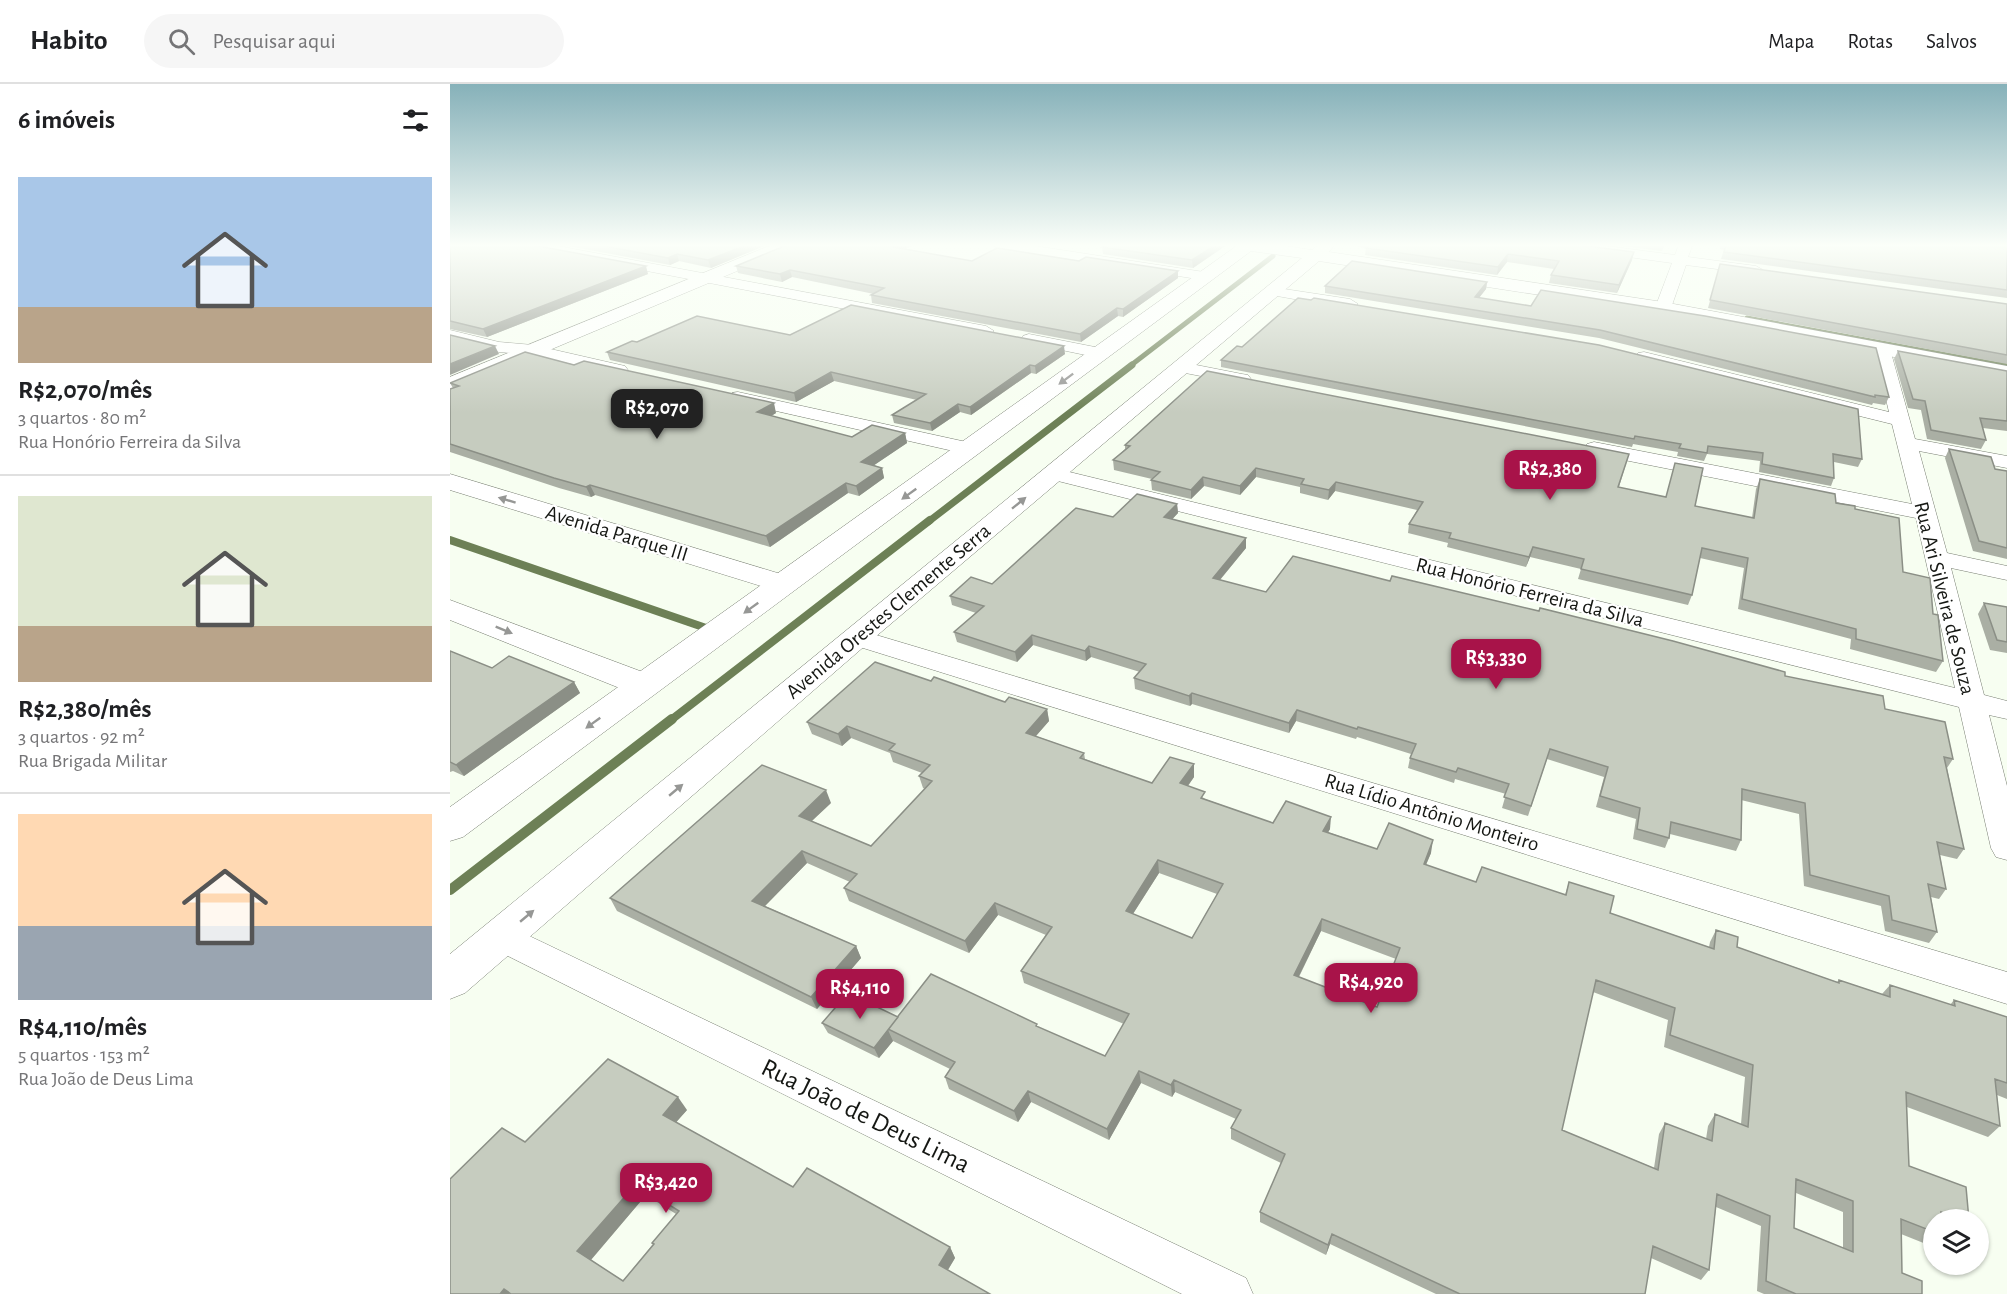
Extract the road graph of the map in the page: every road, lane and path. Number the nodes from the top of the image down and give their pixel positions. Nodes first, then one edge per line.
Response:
1 (610, 300) edge
2 (652, 300) edge
3 (829, 300) edge
4 (1171, 300) edge
5 (1260, 300) edge
6 (1330, 300) edge
7 (1650, 300) edge
8 (1665, 303) junction
9 (1365, 306) edge
10 (996, 333) edge
11 (450, 335) edge
12 (1019, 338) edge
13 (499, 347) junction
14 (1882, 349) junction
15 (533, 350) junction
16 (1100, 353) junction
17 (1632, 353) edge
18 (2007, 357) edge
19 (450, 367) edge
20 (1181, 367) junction
21 (2007, 372) edge
22 (636, 374) edge
23 (1262, 383) edge
24 (450, 385) edge
25 (717, 392) edge
26 (1900, 420) junction
27 (1908, 443) junction
28 (1575, 445) edge
29 (971, 449) junction
30 (2007, 462) edge
31 (1053, 474) junction
32 (450, 482) edge
33 (1923, 513) junction
34 (1937, 558) junction
35 (2007, 573) edge
36 (784, 584) junction
37 (450, 609) edge
38 (856, 637) junction
39 (644, 685) junction
40 (1969, 699) junction
41 (2007, 710) edge
42 (450, 827) edge
43 (2007, 848) edge
44 (502, 937) junction
45 (450, 980) edge
46 (2007, 988) edge
47 (1230, 1294) edge

1 - 13 main road
2 - 15 main road
3 - 10 street
4 - 16 main road
5 - 20 main road, Avenida Orestes Clemente Serra
6 - 9 street
7 - 8 main road
8 - 14 main road
8 - 18 main road
11 - 13 street
12 - 16 street
13 - 15 street
13 - 19 main road
14 - 21 main road
14 - 26 street, Rua Ari Silveira de Souza
15 - 22 street
15 - 24 main road
16 -> 29 main road
17 - 26 street
20 - 23 street
20 - 31 main road, Avenida Orestes Clemente Serra
25 - 29 street
26 - 27 street, Rua Ari Silveira de Souza
27 - 30 street
27 - 33 street, Rua Ari Silveira de Souza
28 - 33 street
29 -> 36 main road
38 -> 31 main road, Avenida Orestes Clemente Serra
31 - 40 street, Rua Honório Ferreira da Silva
36 -> 32 main road, Avenida Parque III
33 - 34 street, Rua Ari Silveira de Souza
34 - 35 street
34 - 40 street, Rua Ari Silveira de Souza
36 -> 39 main road
37 -> 39 main road
44 -> 38 main road, Avenida Orestes Clemente Serra
38 - 46 street, Rua Lídio Antônio Monteiro
39 -> 42 main road
40 - 41 street, Rua Honório Ferreira da Silva
40 - 43 street, Rua Ari Silveira de Souza
44 - 45 main road, Avenida Orestes Clemente Serra
44 - 47 street, Rua João de Deus Lima

